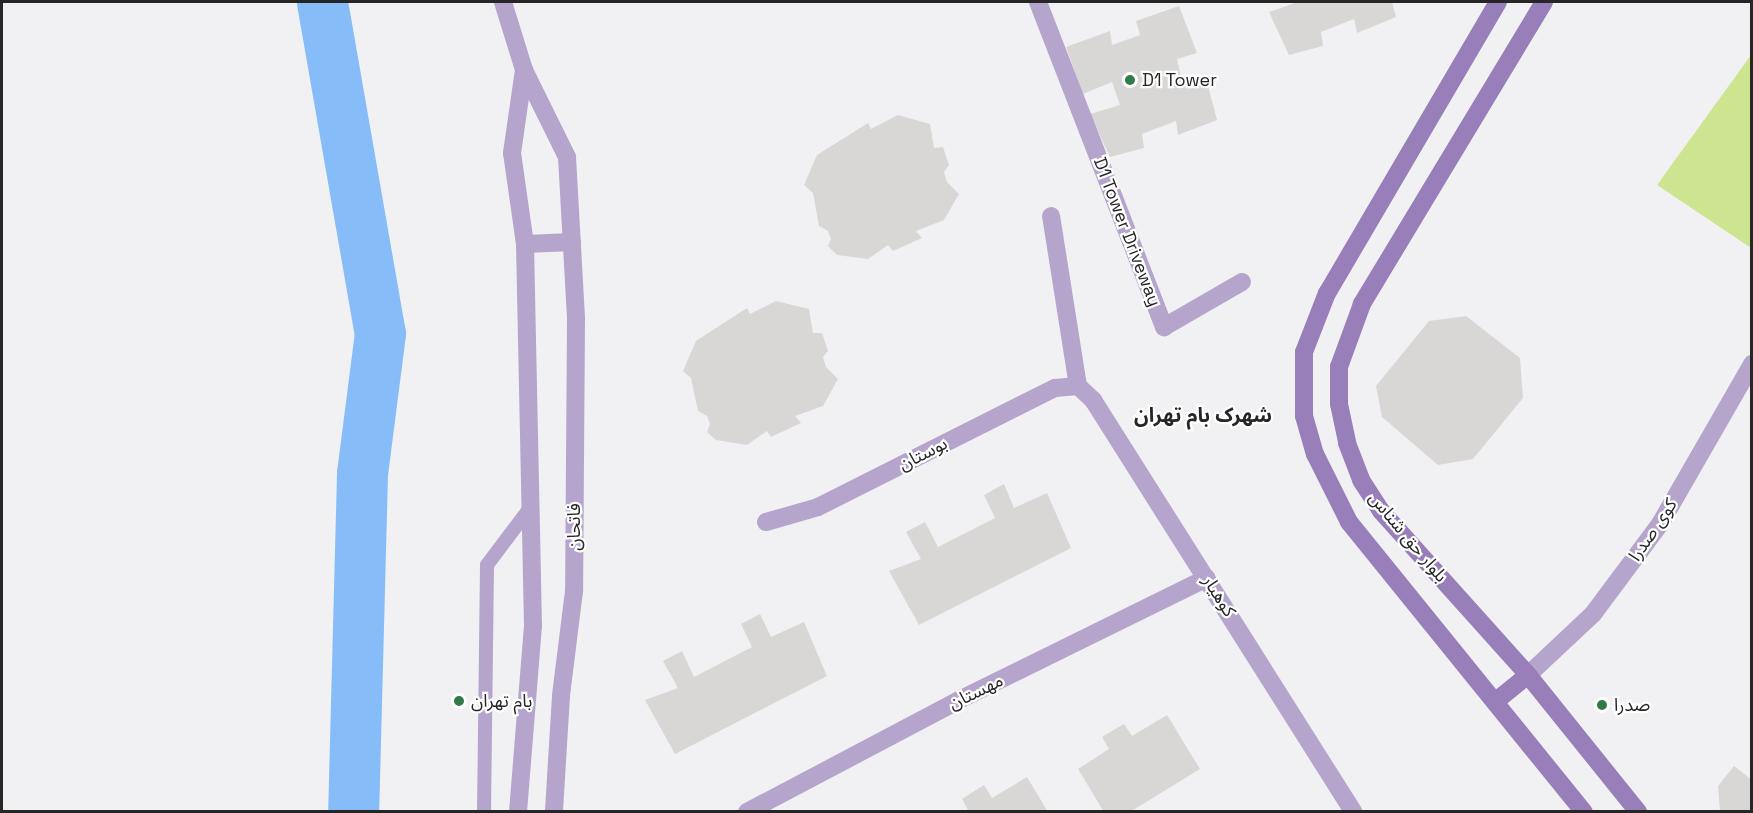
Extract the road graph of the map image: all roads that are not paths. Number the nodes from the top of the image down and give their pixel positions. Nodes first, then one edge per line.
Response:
1 (502, 2) edge
2 (1038, 2) edge
3 (1498, 2) edge
4 (1544, 2) edge
5 (524, 70) junction
6 (1051, 216) dead end
7 (572, 242) junction
8 (525, 244) junction
9 (1242, 282) dead end
10 (1752, 364) edge
11 (1078, 386) junction
12 (530, 508) junction
13 (766, 522) dead end
14 (1207, 578) junction
15 (1528, 675) junction
16 (1496, 700) junction
17 (484, 812) edge
18 (518, 812) edge
19 (554, 812) edge
20 (747, 812) edge
21 (1353, 812) edge
22 (1584, 812) edge
23 (1638, 812) edge

1 - 5 street, فاتحان
2 - 9 street, D1 Tower Driveway
3 - 16 main road, بلوار حق شناس
4 - 15 main road, بلوار حق شناس
5 - 7 street, فاتحان
5 - 8 street, فاتحان
6 - 11 street
7 - 8 street
7 - 19 street, فاتحان
8 - 12 street, فاتحان
10 - 15 street, کوی صدرا
11 - 13 street, بوستان
11 - 14 street, کوهیار
12 - 17 lane
12 - 18 street, فاتحان
14 - 20 street, مهستان
14 - 21 street, کوهیار
15 - 16 main road
15 - 23 main road, بلوار حق شناس
16 - 22 main road, بلوار حق شناس

